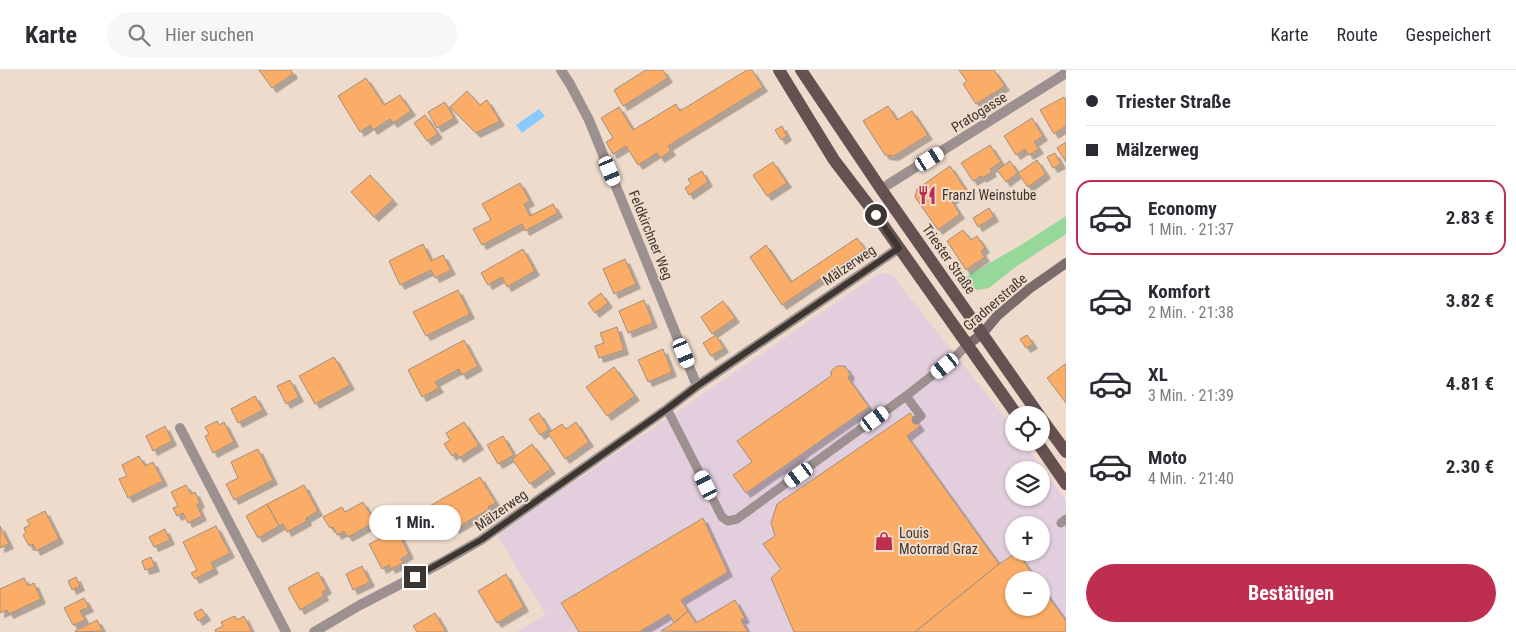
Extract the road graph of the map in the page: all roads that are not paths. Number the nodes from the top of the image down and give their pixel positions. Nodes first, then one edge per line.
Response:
1 (562, 70) edge
2 (779, 70) edge
3 (802, 70) edge
4 (1066, 73) edge
5 (881, 189) junction
6 (899, 248) junction
7 (1066, 263) edge
8 (982, 334) junction
9 (967, 345) junction
10 (697, 386) junction
11 (906, 396) junction
12 (1011, 406) edge
13 (1033, 406) edge
14 (667, 409) junction
15 (916, 420) dead end
16 (180, 428) dead end
17 (1050, 430) edge
18 (1043, 451) edge
19 (1066, 452) edge
20 (1066, 484) edge
21 (286, 632) edge
22 (314, 632) edge

1 - 10 street, Feldkirchner Weg
2 - 6 main road
3 - 5 main road, Triester Straße
4 - 5 street, Pratogasse
5 - 8 main road, Triester Straße
6 - 9 main road
6 - 10 street, Mälzerweg
7 - 8 main road, Gradnerstraße
8 - 9 main road, Gradnerstraße
8 - 13 main road, Triester Straße
9 - 11 lane
9 - 12 main road
10 - 14 street, Mälzerweg
11 - 14 lane
11 - 15 lane
14 - 22 street, Mälzerweg
16 - 21 street
17 - 19 main road
18 - 20 main road

